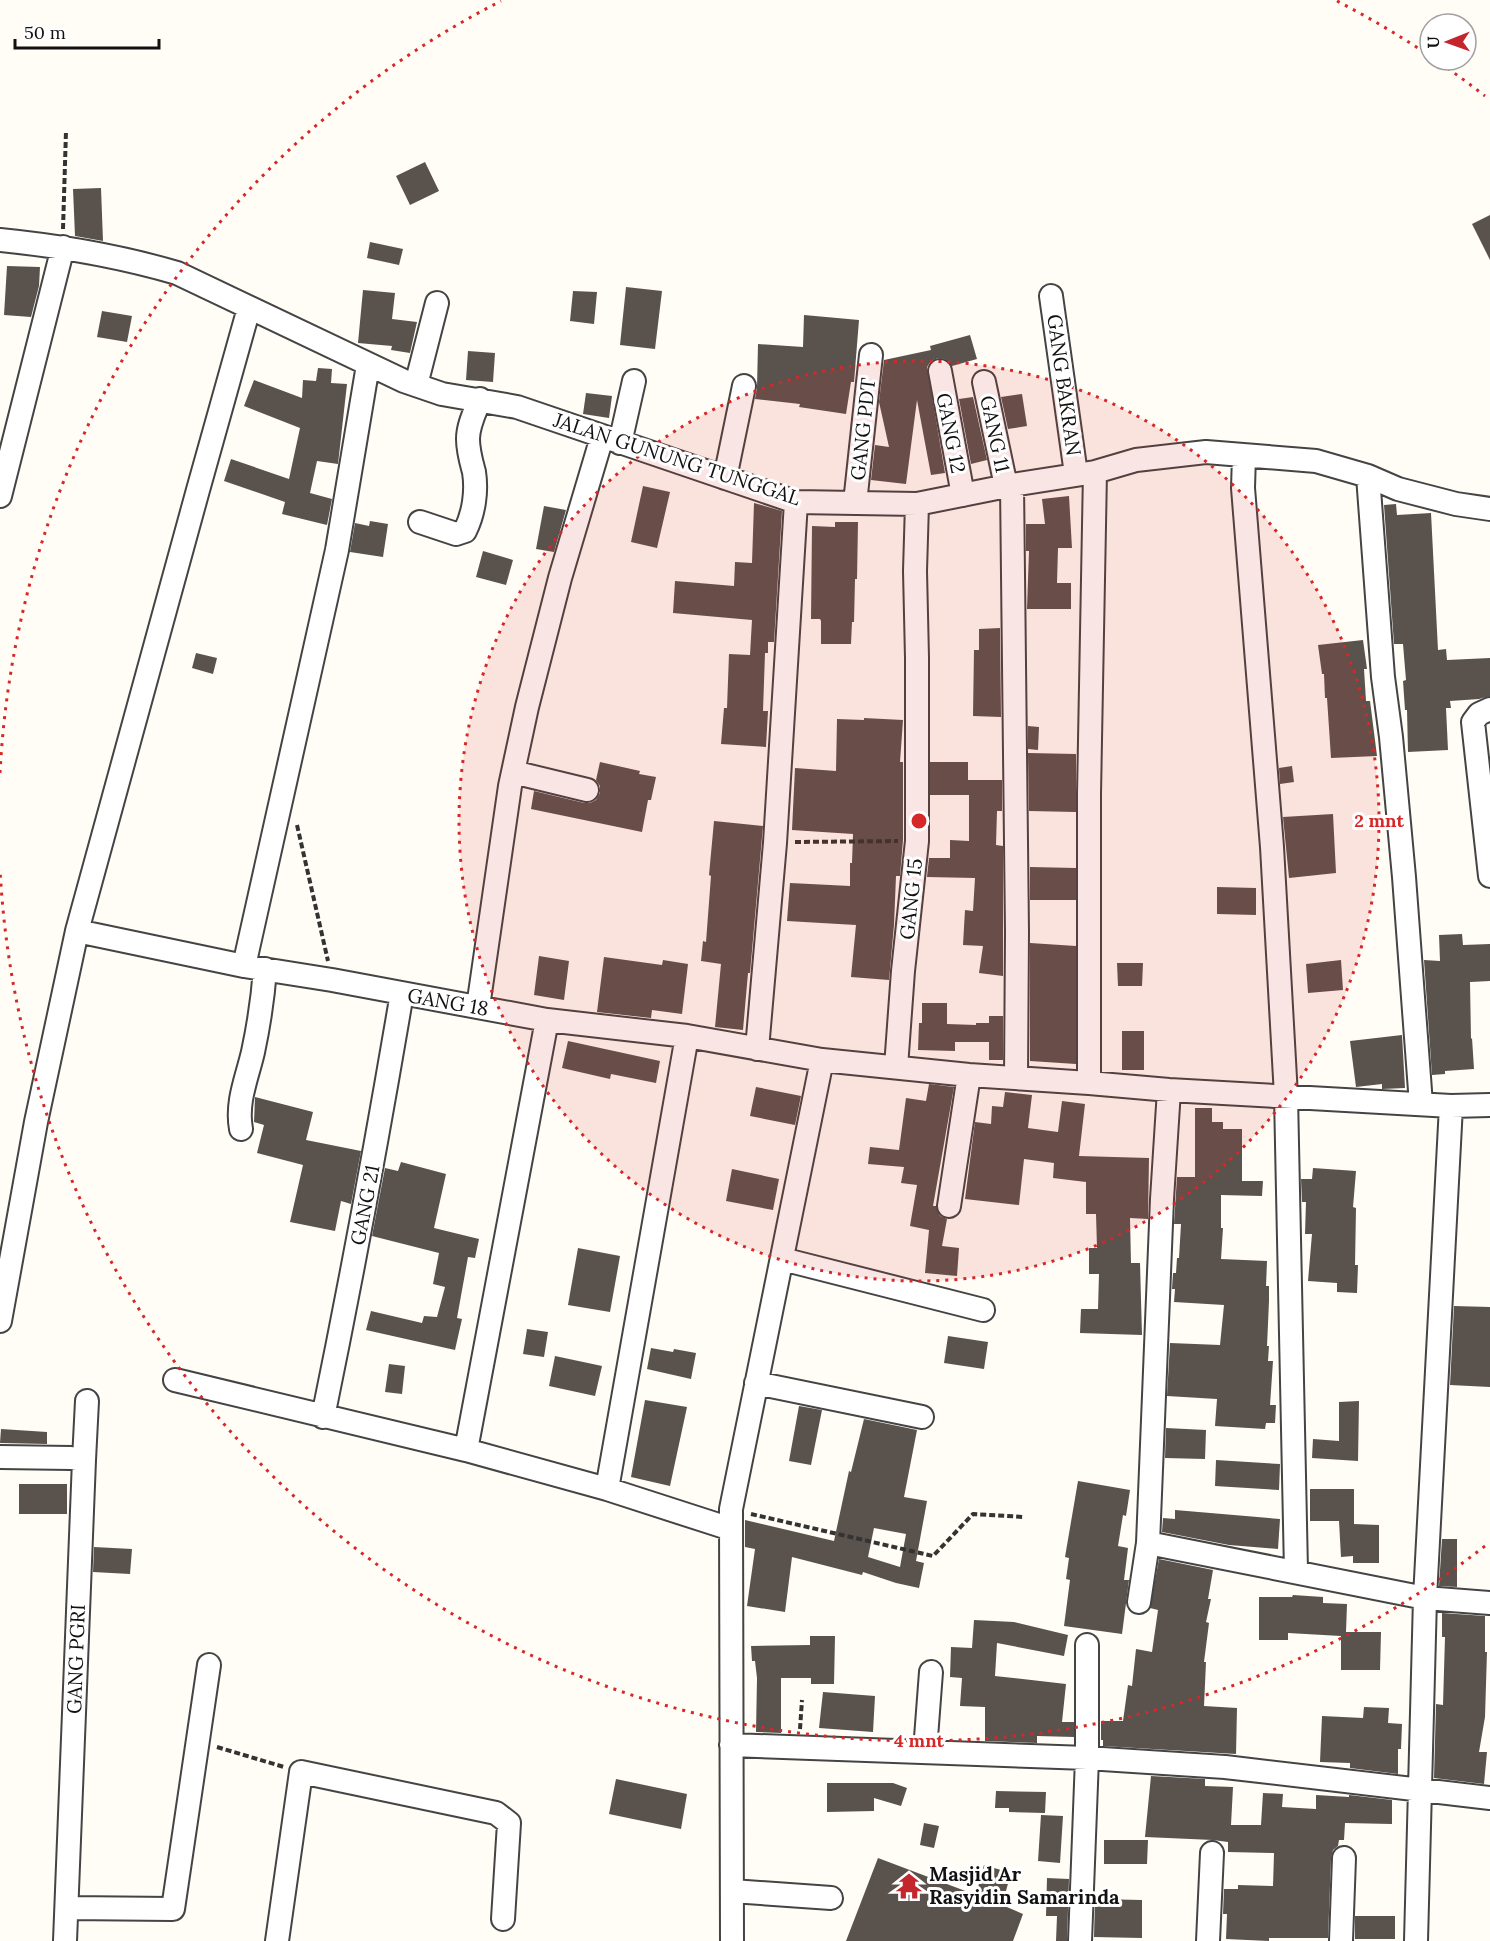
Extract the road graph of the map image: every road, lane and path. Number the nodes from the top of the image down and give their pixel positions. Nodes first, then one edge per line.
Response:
1 (66, 131) dead end
2 (0, 240) edge
3 (63, 247) junction
4 (1051, 296) dead end
5 (437, 303) dead end
6 (249, 308) junction
7 (871, 355) dead end
8 (368, 365) junction
9 (940, 371) dead end
10 (634, 381) dead end
11 (984, 382) dead end
12 (416, 385) junction
13 (744, 386) dead end
14 (480, 399) junction
15 (611, 440) junction
16 (1244, 455) junction
17 (1085, 473) junction
18 (1368, 476) junction
19 (725, 478) junction
20 (1009, 485) junction
21 (963, 495) junction
22 (0, 496) edge
23 (796, 502) junction
24 (855, 503) junction
25 (918, 504) junction
26 (1490, 509) edge
27 (420, 522) dead end
28 (1490, 708) edge
29 (513, 772) junction
30 (587, 790) dead end
31 (297, 824) dead end
32 (917, 841) junction
33 (775, 843) junction
34 (1490, 876) edge
35 (77, 931) junction
36 (255, 968) junction
37 (332, 980) junction
38 (402, 993) junction
39 (478, 1007) junction
40 (547, 1020) junction
41 (687, 1036) junction
42 (757, 1049) junction
43 (822, 1060) junction
44 (897, 1067) junction
45 (969, 1075) junction
46 (1016, 1078) junction
47 (1089, 1083) junction
48 (1169, 1090) junction
49 (1286, 1096) junction
50 (1421, 1104) junction
51 (1490, 1105) edge
52 (1451, 1106) junction
53 (241, 1129) dead end
54 (949, 1206) dead end
55 (782, 1259) junction
56 (983, 1310) dead end
57 (0, 1321) edge
58 (175, 1380) dead end
59 (756, 1383) junction
60 (87, 1401) dead end
61 (323, 1417) junction
62 (922, 1417) dead end
63 (466, 1450) junction
64 (0, 1457) edge
65 (84, 1460) junction
66 (607, 1489) junction
67 (1024, 1517) dead end
68 (731, 1519) junction
69 (1148, 1543) junction
70 (1296, 1571) junction
71 (1425, 1598) junction
72 (1139, 1602) dead end
73 (1490, 1603) edge
74 (1087, 1645) dead end
75 (209, 1665) dead end
76 (931, 1672) dead end
77 (802, 1700) dead end
78 (199, 1741) junction
79 (731, 1746) junction
80 (799, 1748) junction
81 (925, 1751) junction
82 (1087, 1758) junction
83 (301, 1772) junction
84 (1421, 1791) junction
85 (1490, 1798) edge
86 (1212, 1853) dead end
87 (1344, 1858) dead end
88 (732, 1891) junction
89 (831, 1898) dead end
90 (68, 1908) junction
91 (502, 1919) dead end
92 (65, 1941) edge
93 (277, 1941) edge
94 (732, 1941) edge
95 (1080, 1941) edge
96 (1208, 1941) edge
97 (1341, 1941) edge
98 (1416, 1941) edge

1 - 3 path
2 - 3 street, JALAN GUNUNG TUNGGAL
3 - 6 street, JALAN GUNUNG TUNGGAL
3 - 22 street
4 - 17 street, GANG BAKRAN
5 - 12 street
6 - 8 street, JALAN GUNUNG TUNGGAL
6 - 35 street
7 - 24 street, GANG PDT
8 - 12 street, JALAN GUNUNG TUNGGAL
8 - 36 street
9 - 21 street, GANG 12
10 - 15 street
11 - 20 street, GANG 11
12 - 14 street, JALAN GUNUNG TUNGGAL
13 - 19 street
14 - 15 street, JALAN GUNUNG TUNGGAL
14 - 27 street
15 - 19 street, JALAN GUNUNG TUNGGAL
15 - 29 street
16 - 17 street, JALAN GUNUNG TUNGGAL
16 - 18 street, JALAN GUNUNG TUNGGAL
16 - 49 street
17 - 20 street, JALAN GUNUNG TUNGGAL
17 - 47 street, GANG BAKRAN
18 - 26 street, JALAN GUNUNG TUNGGAL
18 - 50 street
19 - 23 street, JALAN GUNUNG TUNGGAL
20 - 21 street, JALAN GUNUNG TUNGGAL
20 - 46 street, GANG 11
21 - 25 street, JALAN GUNUNG TUNGGAL
23 - 24 street, JALAN GUNUNG TUNGGAL
23 - 33 street
24 - 25 street, JALAN GUNUNG TUNGGAL
25 - 32 street, GANG 15
28 - 34 street
29 - 30 street
29 - 39 street
31 - 37 path
32 - 33 path
32 - 44 street, GANG 15
33 - 42 street
35 - 36 street, GANG 18
35 - 57 street
36 - 37 street, GANG 18
36 - 53 street
37 - 38 street, GANG 18
38 - 39 street, GANG 18
38 - 61 street, GANG 21
39 - 40 street, GANG 18
40 - 41 street, GANG 18
40 - 63 street
41 - 42 street, GANG 18
41 - 66 street
42 - 43 street, GANG 18
43 - 44 street, GANG 18
43 - 55 street
44 - 45 street, GANG 18
45 - 46 street, GANG 18
45 - 54 street
46 - 47 street, GANG 18
47 - 48 street, GANG 18
48 - 49 street, GANG 18
48 - 69 street
49 - 50 street, GANG 18
49 - 70 street
50 - 52 street, GANG 18
51 - 52 street, GANG 18
52 - 71 street
55 - 56 street
55 - 59 street
58 - 61 street
59 - 62 street
59 - 68 street
60 - 65 street, GANG PGRI
61 - 63 street
63 - 66 street
64 - 65 street
65 - 90 street, GANG PGRI
66 - 68 street
67 - 68 path
68 - 79 street
69 - 70 street
69 - 72 street
70 - 71 street
71 - 73 street
71 - 84 street
74 - 82 street
75 - 78 street
76 - 81 street
77 - 80 path
78 - 83 path
78 - 90 street
79 - 80 street
79 - 88 street
80 - 81 street
81 - 82 street
82 - 84 street
82 - 95 street
83 - 91 street
83 - 93 street
84 - 85 street
84 - 98 street
86 - 96 street
87 - 97 street
88 - 89 street
88 - 94 street
90 - 92 street, GANG PGRI

